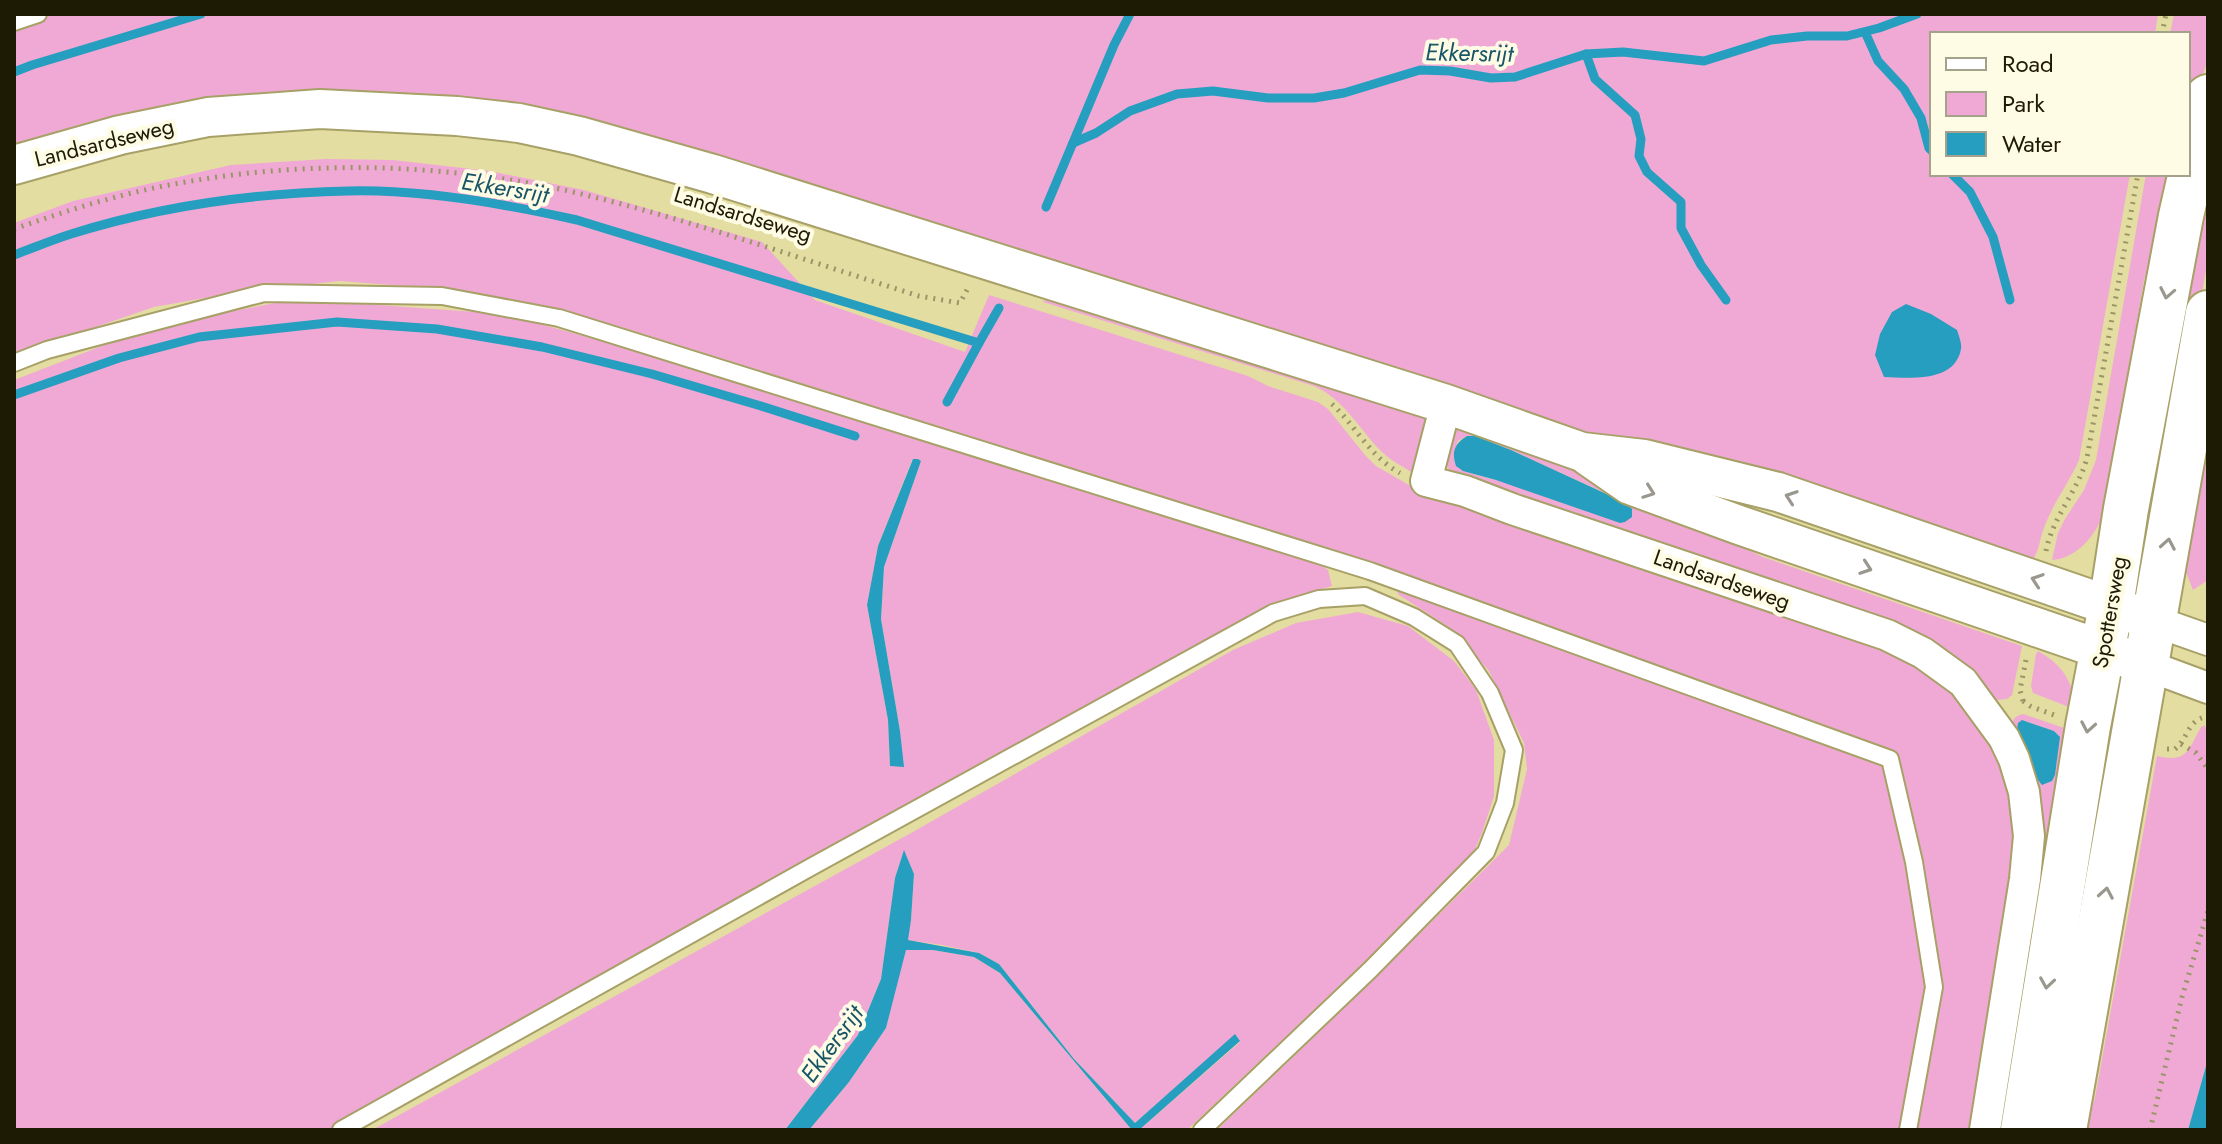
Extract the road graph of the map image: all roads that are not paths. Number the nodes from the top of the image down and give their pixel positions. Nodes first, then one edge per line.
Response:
1 (38, 14) edge
2 (14, 22) edge
3 (2208, 97) edge
4 (14, 165) edge
5 (2208, 313) edge
6 (14, 363) edge
7 (1446, 404) junction
8 (1582, 452) junction
9 (1370, 571) junction
10 (1365, 596) junction
11 (2111, 606) junction
12 (2154, 621) junction
13 (2208, 640) edge
14 (2102, 650) junction
15 (2146, 665) junction
16 (2208, 688) edge
17 (341, 1130) edge
18 (1202, 1130) edge
19 (1908, 1130) edge
20 (1985, 1130) edge
21 (2023, 1130) edge
22 (2064, 1130) edge

1 - 2 lane
3 -> 11 main road, Spottersweg
4 - 7 street, Landsardseweg
12 -> 5 main road, Spottersweg
6 - 9 lane
7 - 8 street, Landsardseweg
7 - 20 street, Landsardseweg
11 -> 8 street, Landsardseweg
8 -> 14 street, Landsardseweg
9 - 10 lane
9 - 19 lane
10 - 17 lane
10 - 18 lane
11 - 12 street, Landsardseweg
11 - 14 main road, Spottersweg
12 - 13 street
12 - 15 main road, Spottersweg
14 - 15 street, Landsardseweg
14 -> 21 main road, Spottersweg
15 - 16 street
22 -> 15 main road, Spottersweg

